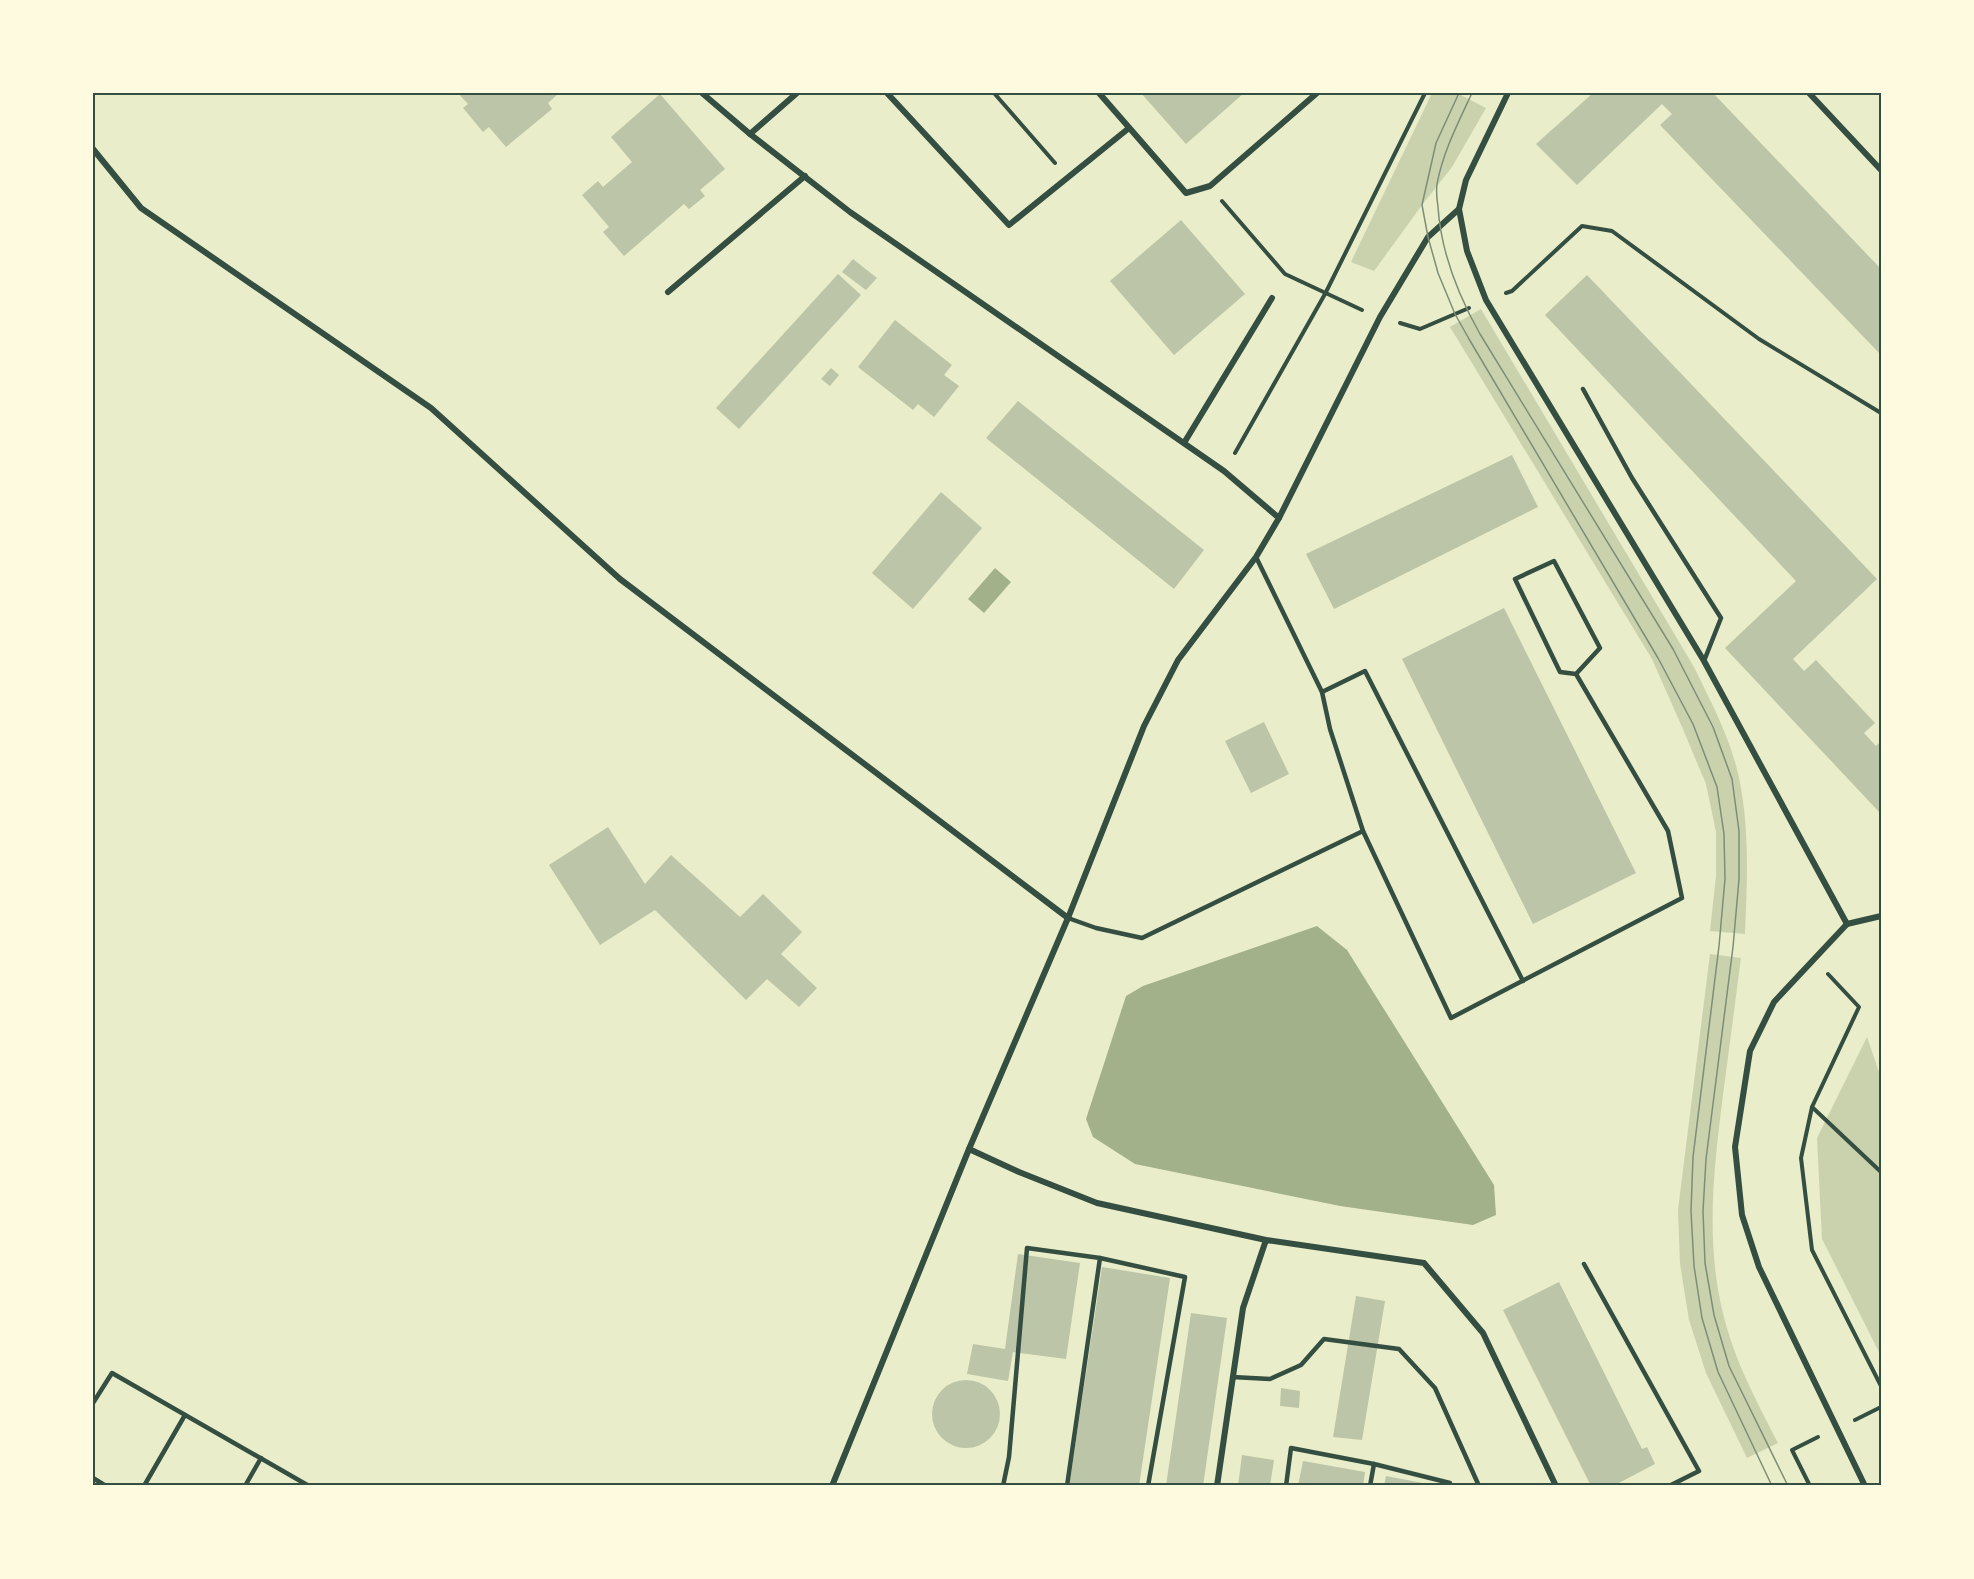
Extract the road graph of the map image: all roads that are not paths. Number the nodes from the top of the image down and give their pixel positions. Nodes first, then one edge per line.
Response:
1 (702, 93) edge
2 (797, 93) edge
3 (887, 93) edge
4 (1099, 93) edge
5 (1317, 93) edge
6 (1508, 93) edge
7 (1809, 93) edge
8 (1129, 128) junction
9 (750, 134) junction
10 (93, 149) edge
11 (1881, 170) edge
12 (805, 176) junction
13 (1459, 209) junction
14 (668, 292) dead end
15 (1272, 298) dead end
16 (1583, 388) dead end
17 (1184, 443) junction
18 (1279, 518) junction
19 (1256, 557) junction
20 (1704, 661) junction
21 (1576, 675) junction
22 (1322, 692) junction
23 (1362, 831) junction
24 (1881, 916) edge
25 (1068, 918) junction
26 (1847, 924) junction
27 (1523, 981) junction
28 (969, 1149) junction
29 (1266, 1240) junction
30 (1100, 1258) junction
31 (1584, 1264) dead end
32 (1232, 1377) junction
33 (93, 1403) edge
34 (185, 1415) junction
35 (261, 1458) junction
36 (1374, 1464) junction
37 (93, 1478) edge
38 (106, 1486) edge
39 (144, 1486) edge
40 (245, 1486) edge
41 (309, 1486) edge
42 (831, 1486) edge
43 (1003, 1486) edge
44 (1067, 1486) edge
45 (1148, 1486) edge
46 (1217, 1486) edge
47 (1286, 1486) edge
48 (1370, 1486) edge
49 (1450, 1486) edge
50 (1479, 1486) edge
51 (1556, 1486) edge
52 (1669, 1486) edge
53 (1865, 1486) edge

1 - 9 street
2 - 9 street
3 - 8 street
4 - 8 street
5 - 8 street
6 - 13 street
7 - 11 street
9 - 12 street
10 - 25 street
12 - 14 street
12 - 17 street
13 - 18 street
13 - 20 street
15 - 17 street
16 - 20 lane
17 - 18 street
18 - 19 street
19 - 22 lane
19 - 25 street
20 - 26 street
21 - 21 lane
21 - 27 lane
22 - 23 lane
22 - 27 lane
23 - 25 lane
23 - 27 lane
24 - 26 street
25 - 28 street
26 - 53 street
28 - 29 street
28 - 42 street
29 - 32 street
29 - 51 street
30 - 43 lane
30 - 44 lane
30 - 45 lane
31 - 52 lane
32 - 46 street
32 - 50 lane
33 - 34 lane
34 - 35 lane
34 - 39 lane
35 - 40 lane
35 - 41 lane
36 - 47 lane
36 - 48 lane
36 - 49 lane
37 - 38 lane

